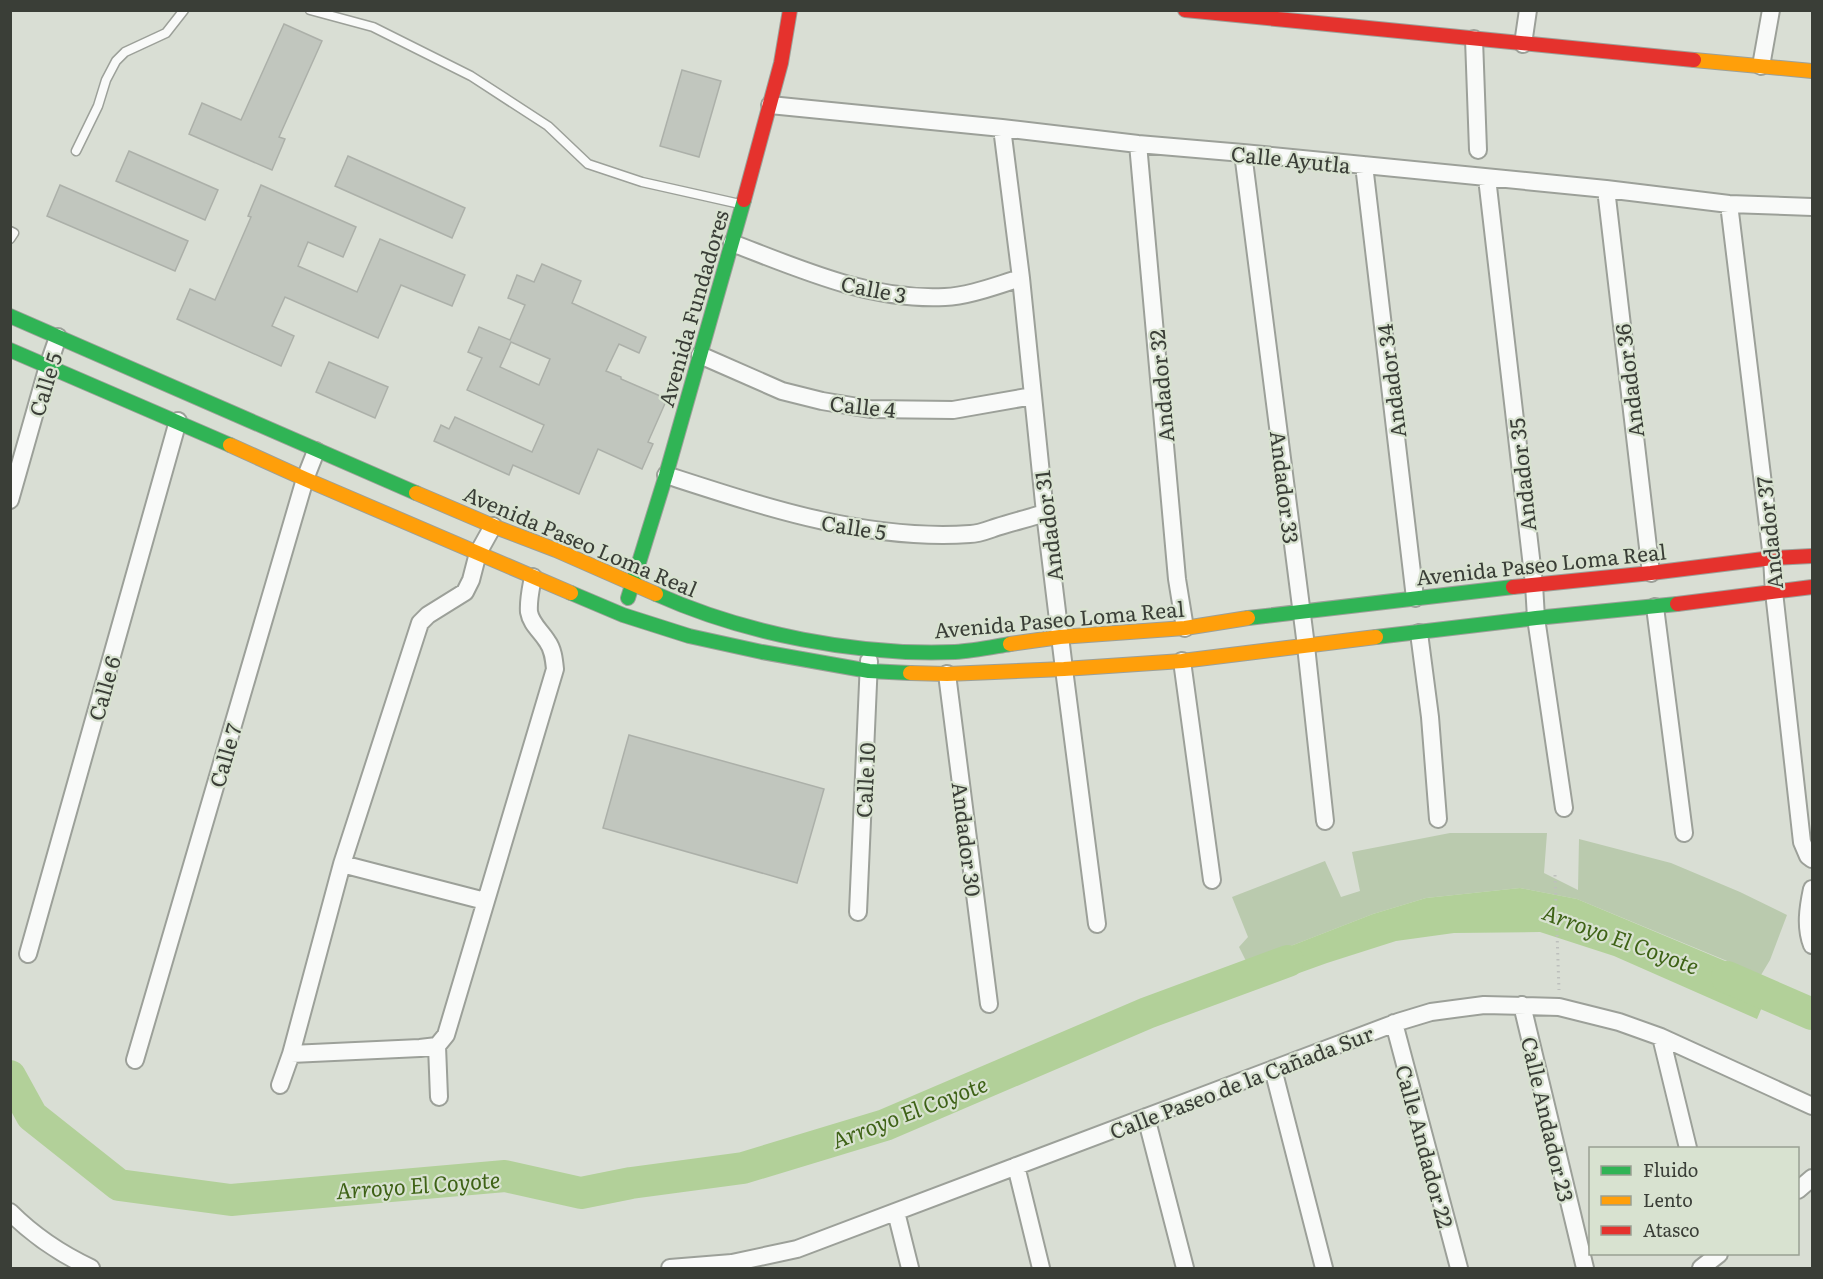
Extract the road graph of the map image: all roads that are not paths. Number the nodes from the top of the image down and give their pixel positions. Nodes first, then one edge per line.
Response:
1 (184, 10) edge
2 (310, 10) edge
3 (790, 10) edge
4 (1528, 10) edge
5 (1771, 10) edge
6 (1193, 11) edge
7 (1312, 17) edge
8 (1474, 39) junction
9 (1523, 44) junction
10 (1761, 66) junction
11 (1812, 71) edge
12 (770, 105) junction
13 (1002, 128) junction
14 (1138, 144) junction
15 (1479, 150) dead end
16 (76, 151) dead end
17 (1243, 153) junction
18 (1365, 165) junction
19 (1487, 178) junction
20 (1606, 189) junction
21 (743, 204) junction
22 (1729, 204) junction
23 (1812, 207) edge
24 (10, 231) edge
25 (10, 239) edge
26 (732, 243) junction
27 (1021, 278) junction
28 (10, 315) edge
29 (58, 337) junction
30 (10, 350) edge
31 (700, 355) junction
32 (48, 366) junction
33 (1033, 396) junction
34 (178, 421) junction
35 (316, 451) junction
36 (666, 475) junction
37 (305, 479) junction
38 (10, 500) edge
39 (1045, 513) junction
40 (493, 526) junction
41 (478, 554) junction
42 (1812, 556) edge
43 (1772, 558) junction
44 (1651, 573) junction
45 (532, 577) junction
46 (633, 583) junction
47 (1533, 584) junction
48 (1812, 588) edge
49 (1774, 592) junction
50 (1415, 598) junction
51 (1655, 607) junction
52 (1302, 612) junction
53 (623, 615) junction
54 (1536, 618) junction
55 (1185, 628) junction
56 (1419, 633) junction
57 (1060, 637) junction
58 (818, 642) junction
59 (1306, 646) junction
60 (869, 649) junction
61 (1182, 661) junction
62 (816, 662) junction
63 (1064, 669) junction
64 (869, 671) junction
65 (947, 674) junction
66 (1564, 808) dead end
67 (1438, 819) dead end
68 (1325, 821) dead end
69 (1684, 833) dead end
70 (1812, 859) edge
71 (342, 864) junction
72 (1212, 880) dead end
73 (1812, 889) edge
74 (485, 901) junction
75 (858, 912) dead end
76 (1097, 924) dead end
77 (1812, 945) edge
78 (28, 954) dead end
79 (989, 1004) dead end
80 (1522, 1005) junction
81 (1394, 1023) junction
82 (1661, 1037) junction
83 (437, 1046) junction
84 (291, 1054) junction
85 (135, 1060) dead end
86 (1273, 1069) junction
87 (280, 1084) dead end
88 (439, 1097) dead end
89 (1812, 1106) edge
90 (1146, 1117) junction
91 (1688, 1147) edge
92 (1016, 1166) junction
93 (1812, 1178) edge
94 (1799, 1188) edge
95 (10, 1212) edge
96 (896, 1212) junction
97 (1716, 1258) edge
98 (774, 1261) edge
99 (91, 1269) edge
100 (670, 1269) edge
101 (910, 1269) edge
102 (1041, 1269) edge
103 (1185, 1269) edge
104 (1324, 1269) edge
105 (1459, 1269) edge
106 (1585, 1269) edge
107 (1701, 1269) edge

1 - 16 lane
2 - 21 lane
3 - 12 street, Avenida Fundadores
4 - 9 street
5 - 10 street
6 - 7 street
7 - 8 street
8 - 9 street
8 - 15 street
9 - 10 street
10 - 11 street
12 - 13 street, Calle Ayutla
12 - 21 street, Avenida Fundadores
13 - 14 street, Calle Ayutla
13 - 27 street, Andador 31
14 - 17 street, Calle Ayutla
14 - 55 street, Andador 32
17 - 18 street, Calle Ayutla
17 - 52 street, Andador 33
18 - 19 street, Calle Ayutla
18 - 50 street, Andador 34
19 - 20 street, Calle Ayutla
19 - 47 street, Andador 35
20 - 22 street, Calle Ayutla
20 - 44 street, Andador 36
21 - 26 street, Avenida Fundadores
22 - 23 street, Calle Ayutla
22 - 43 street, Andador 37
24 - 25 lane
26 - 27 street, Calle 3
26 - 31 street, Avenida Fundadores
27 - 33 street, Andador 31
28 - 29 street, Avenida Paseo Loma Real
29 - 32 street, Calle 5
29 - 35 street, Avenida Paseo Loma Real
30 - 32 street
31 - 33 street, Calle 4
31 - 36 street, Avenida Fundadores
32 - 34 street
32 - 38 street, Calle 5
33 - 39 street, Andador 31
34 - 37 street
34 - 78 street, Calle 6
35 - 37 street, Calle 7
35 - 40 street, Avenida Paseo Loma Real
36 - 39 street, Calle 5
36 - 46 street, Avenida Fundadores
37 - 41 street
37 - 85 street, Calle 7
39 - 57 street, Andador 31
40 - 41 street
40 - 46 street, Avenida Paseo Loma Real
41 - 45 street
41 - 71 street
42 - 43 street, Avenida Paseo Loma Real
43 - 44 street, Avenida Paseo Loma Real
43 - 49 street, Andador 37
44 - 47 street, Avenida Paseo Loma Real
45 - 53 street
45 - 74 street
46 - 53 street, Avenida Fundadores
46 - 58 street, Avenida Paseo Loma Real
47 - 50 street, Avenida Paseo Loma Real
47 - 54 street, Andador 35
48 - 49 street
49 - 51 street
49 - 70 street, Andador 37
50 - 52 street, Avenida Paseo Loma Real
51 - 54 street
51 - 69 street
52 - 55 street, Avenida Paseo Loma Real
52 - 59 street, Andador 33
53 - 62 street
54 - 56 street
54 - 66 street, Andador 35
55 - 57 street, Avenida Paseo Loma Real
56 - 59 street
56 - 67 street
57 - 60 street, Avenida Paseo Loma Real
57 - 63 street, Andador 31
58 - 60 street, Avenida Paseo Loma Real
58 - 62 street
59 - 61 street
59 - 68 street, Andador 33
60 - 64 street, Calle 10
61 - 63 street
61 - 72 street
62 - 64 street
63 - 65 street
63 - 76 street, Andador 31
64 - 65 street
64 - 75 street, Calle 10
65 - 79 street, Andador 30
71 - 74 street
71 - 84 street
73 - 77 street
74 - 83 street
80 - 81 street, Calle Paseo de la Cañada Sur
80 - 82 street, Calle Paseo de la Cañada Sur
80 - 106 street, Calle Andador 23
81 - 86 street, Calle Paseo de la Cañada Sur
81 - 105 street, Calle Andador 22
82 - 89 street, Calle Paseo de la Cañada Sur
82 - 91 street
83 - 84 street
83 - 88 street
84 - 87 street
86 - 90 street, Calle Paseo de la Cañada Sur
86 - 104 street
90 - 92 street, Calle Paseo de la Cañada Sur
90 - 103 street
92 - 96 street, Calle Paseo de la Cañada Sur
92 - 102 street
93 - 94 street
95 - 99 street
96 - 98 street, Calle Paseo de la Cañada Sur
96 - 101 street
97 - 107 street
98 - 100 street, Calle Paseo de la Cañada Sur

